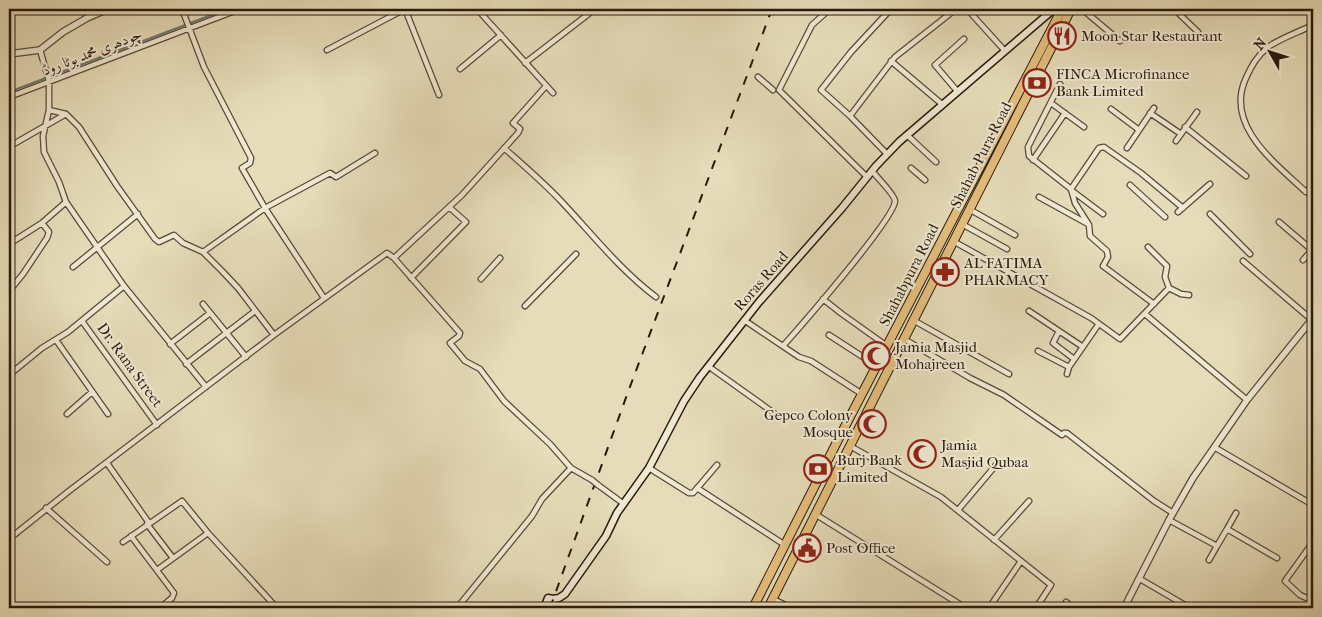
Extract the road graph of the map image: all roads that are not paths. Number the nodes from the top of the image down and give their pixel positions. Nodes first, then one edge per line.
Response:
1 (108, 9) edge
2 (182, 9) edge
3 (240, 9) edge
4 (405, 9) edge
5 (477, 9) edge
6 (592, 9) edge
7 (830, 9) edge
8 (891, 9) edge
9 (956, 9) edge
10 (967, 9) edge
11 (1054, 9) edge
12 (1062, 9) edge
13 (1070, 9) edge
14 (1082, 9) edge
15 (1174, 9) edge
16 (1313, 25) edge
17 (188, 28) junction
18 (1198, 32) dead end
19 (501, 35) junction
20 (964, 39) dead end
21 (1120, 41) dead end
22 (40, 50) junction
23 (328, 50) dead end
24 (1005, 50) junction
25 (9, 54) edge
26 (891, 61) junction
27 (525, 63) junction
28 (460, 69) dead end
29 (758, 77) dead end
30 (49, 81) junction
31 (1060, 84) dead end
32 (546, 86) junction
33 (773, 90) dead end
34 (958, 92) junction
35 (553, 93) dead end
36 (439, 95) dead end
37 (9, 97) edge
38 (1051, 103) junction
39 (943, 105) junction
40 (1154, 108) dead end
41 (1111, 109) dead end
42 (49, 110) junction
43 (1197, 112) dead end
44 (1065, 113) junction
45 (1150, 113) junction
46 (66, 114) junction
47 (850, 116) junction
48 (1084, 127) dead end
49 (1185, 127) junction
50 (44, 128) junction
51 (1139, 130) junction
52 (1181, 134) junction
53 (907, 135) junction
54 (1176, 141) dead end
55 (12, 145) dead end
56 (504, 148) junction
57 (1127, 148) dead end
58 (375, 153) dead end
59 (887, 154) junction
60 (1033, 160) junction
61 (936, 162) dead end
62 (911, 168) dead end
63 (872, 171) junction
64 (1246, 176) dead end
65 (867, 177) junction
66 (925, 180) dead end
67 (1210, 184) dead end
68 (1313, 185) edge
69 (1130, 186) dead end
70 (1071, 189) junction
71 (1039, 196) dead end
72 (66, 202) junction
73 (449, 207) junction
74 (264, 208) junction
75 (1183, 208) junction
76 (969, 209) junction
77 (1178, 212) dead end
78 (138, 214) junction
79 (1104, 214) dead end
80 (1210, 214) dead end
81 (1165, 217) dead end
82 (42, 222) junction
83 (1279, 222) dead end
84 (962, 224) junction
85 (1089, 225) junction
86 (948, 229) junction
87 (1016, 235) dead end
88 (955, 237) junction
89 (9, 244) edge
90 (96, 246) junction
91 (938, 247) junction
92 (1148, 247) dead end
93 (1007, 248) dead end
94 (1313, 250) edge
95 (948, 251) junction
96 (202, 252) junction
97 (576, 254) dead end
98 (1250, 254) dead end
99 (394, 258) junction
100 (500, 258) dead end
101 (1303, 260) dead end
102 (1243, 261) dead end
103 (74, 266) dead end
104 (411, 278) junction
105 (480, 279) dead end
106 (124, 286) junction
107 (1169, 288) junction
108 (9, 291) edge
109 (1188, 295) dead end
110 (656, 297) dead end
111 (324, 298) junction
112 (823, 299) junction
113 (203, 304) dead end
114 (1154, 304) junction
115 (525, 306) dead end
116 (255, 311) junction
117 (1030, 312) dead end
118 (210, 313) junction
119 (1145, 314) junction
120 (1313, 319) edge
121 (744, 320) junction
122 (913, 320) junction
123 (82, 321) junction
124 (1098, 325) junction
125 (1059, 331) junction
126 (226, 333) junction
127 (274, 335) junction
128 (829, 335) dead end
129 (904, 339) junction
130 (56, 340) junction
131 (170, 344) junction
132 (783, 346) junction
133 (887, 346) junction
134 (1083, 347) junction
135 (1038, 351) dead end
136 (246, 357) junction
137 (1074, 359) junction
138 (186, 364) junction
139 (708, 366) junction
140 (877, 366) junction
141 (1069, 367) junction
142 (1008, 374) dead end
143 (1067, 374) dead end
144 (9, 375) edge
145 (206, 387) junction
146 (92, 392) junction
147 (862, 394) junction
148 (1247, 400) junction
149 (774, 413) dead end
150 (67, 414) dead end
151 (108, 414) dead end
152 (157, 425) junction
153 (850, 446) junction
154 (1214, 447) junction
155 (107, 463) junction
156 (717, 464) dead end
157 (996, 465) dead end
158 (571, 468) junction
159 (649, 468) junction
160 (697, 488) junction
161 (1029, 501) dead end
162 (624, 504) junction
163 (1313, 505) edge
164 (46, 508) junction
165 (958, 510) junction
166 (1173, 513) junction
167 (1236, 513) dead end
168 (816, 514) junction
169 (1169, 520) junction
170 (148, 524) junction
171 (1226, 529) junction
172 (208, 533) junction
173 (131, 536) junction
174 (9, 539) edge
175 (994, 540) junction
176 (123, 542) dead end
177 (1313, 542) edge
178 (785, 546) junction
179 (1217, 546) junction
180 (173, 558) junction
181 (1277, 558) dead end
182 (1209, 560) dead end
183 (1021, 561) junction
184 (107, 562) dead end
185 (157, 570) junction
186 (1140, 579) junction
187 (761, 593) junction
188 (773, 599) junction
189 (1313, 601) edge
190 (1066, 602) dead end
191 (961, 605) dead end
192 (160, 608) edge
193 (277, 608) edge
194 (457, 608) edge
195 (544, 608) edge
196 (753, 608) edge
197 (768, 608) edge
198 (791, 608) edge
199 (989, 608) edge
200 (1036, 608) edge
201 (1074, 608) edge
202 (1124, 608) edge
203 (1190, 608) edge

1 - 22 street
2 - 17 street
3 - 17 street, چودھری محمد بوٹا روڈ
4 - 23 street
4 - 36 street
5 - 19 street
6 - 27 street
7 - 65 street
8 - 47 street
9 - 26 street
10 - 24 street
11 - 24 main road, Roras Road
12 - 86 main road, Shahabpura Road
13 - 76 main road, Shahab Pura Road
14 - 21 street
15 - 18 street
16 - 68 street
17 - 30 street, چودھری محمد بوٹا روڈ
17 - 74 street
19 - 27 street
19 - 28 street
20 - 34 street
22 - 25 street
22 - 30 street
24 - 34 main road, Roras Road
26 - 39 street
26 - 47 street
27 - 32 street
29 - 33 street
30 - 37 street, چودھری محمد بوٹا روڈ
30 - 42 street
31 - 38 street
32 - 35 street
32 - 56 street
34 - 39 main road, Roras Road
38 - 44 street
38 - 60 street
39 - 53 main road, Roras Road
40 - 45 street
41 - 51 street
42 - 46 street
42 - 50 street
43 - 49 street
44 - 48 street
44 - 60 street
45 - 51 street
45 - 52 street
46 - 50 street
46 - 78 street
47 - 59 street
49 - 52 street
49 - 64 street
50 - 55 street
50 - 72 street
51 - 57 street
52 - 54 street
53 - 59 main road, Roras Road
53 - 61 street
56 - 73 street
56 - 110 street
58 - 74 street
59 - 63 main road, Roras Road
60 - 70 street
62 - 66 street
63 - 65 main road, Roras Road
63 - 112 street
65 - 121 main road, Roras Road
67 - 75 street
69 - 81 street
70 - 75 street
70 - 79 street
70 - 85 street
71 - 85 street
72 - 82 street
72 - 90 street
73 - 99 street
73 - 104 street
74 - 96 street
74 - 111 street
75 - 77 street
76 - 84 main road, Shahab Pura Road
76 - 87 street
78 - 90 street
78 - 96 street
80 - 98 street
82 - 89 street
82 - 108 street
83 - 94 street
84 - 88 main road, Shahab Pura Road
84 - 93 street
85 - 114 street
86 - 88 main road
86 - 91 main road, Shahabpura Road
88 - 95 main road, Shahab Pura Road
88 - 124 street
90 - 103 street
90 - 106 street
91 - 95 main road
91 - 133 main road, Shahabpura Road
92 - 107 street
94 - 101 street
95 - 122 main road, Shahab Pura Road
96 - 116 street
97 - 115 street
99 - 104 street
99 - 111 street
100 - 105 street
102 - 120 street
104 - 158 street
106 - 123 street
106 - 131 street
107 - 109 street
107 - 114 street
111 - 127 street
112 - 132 street
112 - 133 street
113 - 118 street
114 - 119 street
116 - 126 street
116 - 127 street
117 - 125 street
118 - 126 street
118 - 131 street
119 - 124 street
119 - 148 street
120 - 148 street
121 - 132 street
121 - 139 main road, Roras Road
122 - 129 main road, Shahab Pura Road
122 - 142 street
123 - 130 street
123 - 152 street, Dr. Rana Street
124 - 134 street
125 - 134 street
125 - 137 street
126 - 136 street
126 - 138 street
127 - 136 street
128 - 140 street
129 - 153 main road, Shahab Pura Road
129 - 166 street
130 - 144 street
130 - 146 street
131 - 138 street
132 - 147 street
133 - 140 main road, Shahabpura Road
134 - 137 street
135 - 141 street
136 - 145 street
137 - 141 street
138 - 145 street
139 - 149 street
139 - 159 main road, Roras Road
140 - 147 main road, Shahabpura Road
141 - 143 street
145 - 152 street
146 - 150 street
146 - 151 street
147 - 178 main road, Shahabpura Road
148 - 154 street
152 - 155 street
153 - 165 street
153 - 168 main road, Shahab Pura Road
154 - 163 street
154 - 166 street
155 - 164 street
155 - 170 street
156 - 160 street
157 - 165 street
158 - 162 street, bridge
158 - 194 street
159 - 160 street
159 - 162 main road, Roras Road
160 - 178 street
161 - 175 street
162 - 195 main road, Roras Road
164 - 174 street
164 - 184 street
165 - 175 street
166 - 169 street
167 - 171 street
168 - 188 main road, Shahab Pura Road
168 - 191 street
169 - 179 street
169 - 186 street
170 - 172 street
170 - 173 street
170 - 180 street
171 - 179 street
171 - 181 street
172 - 180 street
172 - 193 street
173 - 176 street
173 - 185 street
175 - 183 street
177 - 189 street
178 - 187 main road, Shahabpura Road
179 - 182 street
180 - 185 street
183 - 199 street
183 - 200 street
185 - 192 street
186 - 202 street
186 - 203 street
187 - 188 main road
187 - 196 main road, Shahabpura Road
188 - 197 main road, Shahab Pura Road
188 - 198 street
190 - 201 street

